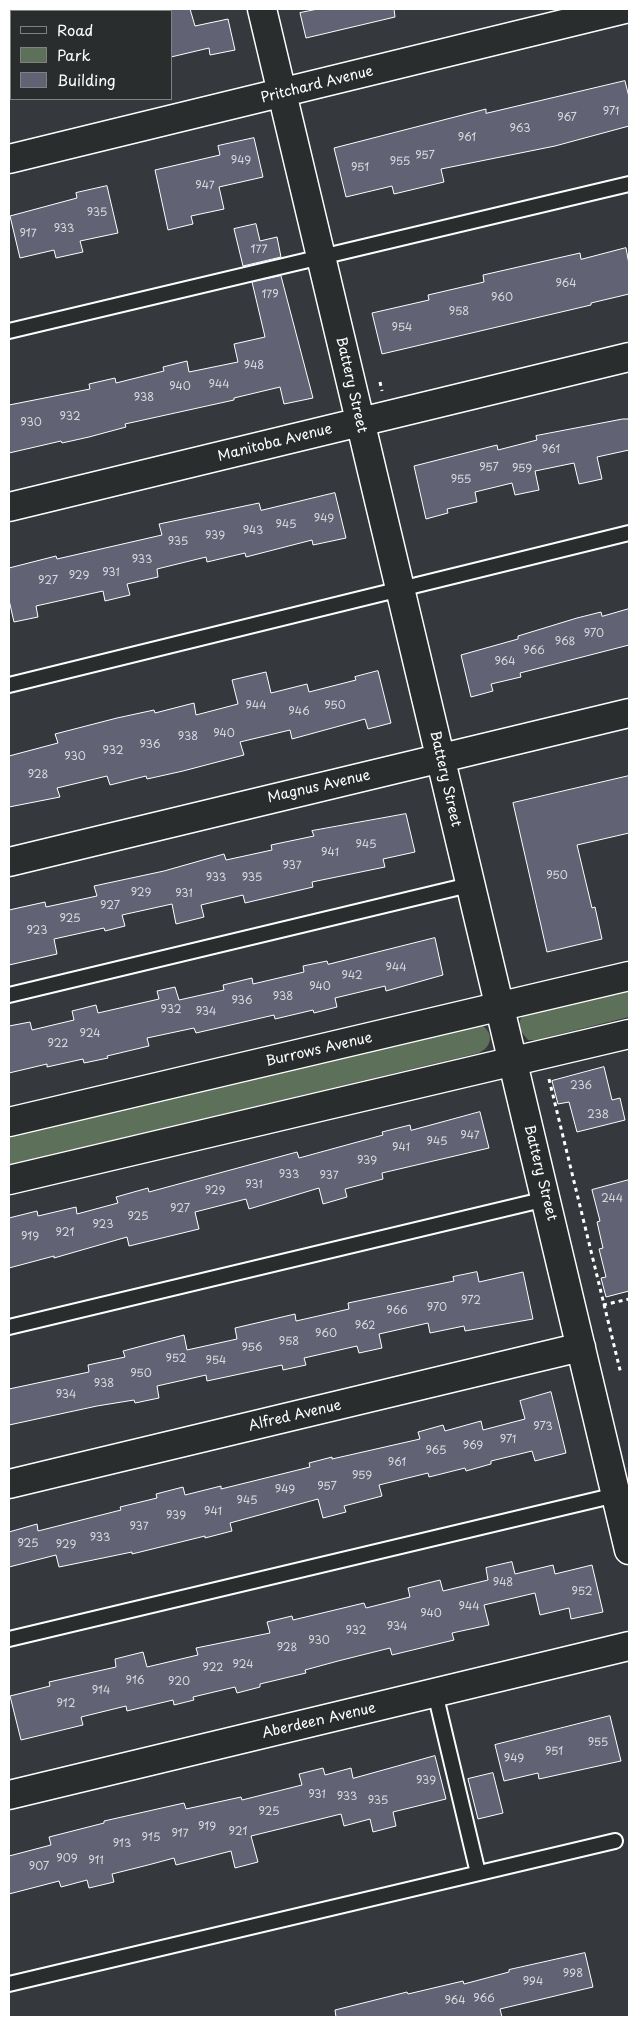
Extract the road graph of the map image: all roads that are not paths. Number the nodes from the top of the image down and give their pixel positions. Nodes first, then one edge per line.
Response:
1 (262, 9) edge
2 (625, 9) edge
3 (283, 94) junction
4 (9, 159) edge
5 (629, 184) edge
6 (321, 256) junction
7 (9, 331) edge
8 (629, 357) edge
9 (360, 422) junction
10 (9, 507) edge
11 (629, 533) edge
12 (401, 589) junction
13 (9, 685) edge
14 (629, 713) edge
15 (441, 758) junction
16 (9, 862) edge
17 (469, 885) junction
18 (629, 976) edge
19 (9, 995) edge
20 (499, 1008) junction
21 (629, 1034) edge
22 (513, 1062) junction
23 (9, 1122) edge
24 (9, 1180) edge
25 (546, 1198) junction
26 (9, 1327) edge
27 (581, 1347) junction
28 (9, 1484) edge
29 (616, 1495) junction
30 (629, 1550) edge
31 (9, 1639) edge
32 (629, 1646) edge
33 (435, 1693) junction
34 (9, 1795) edge
35 (615, 1841) dead end
36 (478, 1873) junction
37 (9, 1984) edge

1 - 3 street, Battery Street
2 - 3 street, Pritchard Avenue
3 - 4 street, Pritchard Avenue
3 - 6 street, Battery Street
5 - 6 lane
6 - 7 lane
6 - 9 street, Battery Street
8 - 9 street, Manitoba Avenue
9 - 10 street, Manitoba Avenue
9 - 12 street, Battery Street
11 - 12 lane
12 - 13 lane
12 - 15 street, Battery Street
14 - 15 street, Magnus Avenue
15 - 16 street, Magnus Avenue
15 - 17 street, Battery Street
17 - 19 lane
17 - 20 street, Battery Street
18 - 20 street, Burrows Avenue
20 - 22 street, Battery Street
20 - 23 street, Burrows Avenue
21 - 22 street
22 - 24 street
22 - 25 street, Battery Street
25 - 26 lane
25 - 27 street, Battery Street
27 - 28 street, Alfred Avenue
27 - 29 street, Battery Street
29 - 30 street, Battery Street
29 - 31 lane
32 - 33 street, Aberdeen Avenue
33 - 34 street, Aberdeen Avenue
33 - 36 lane
35 - 36 lane
36 - 37 lane

